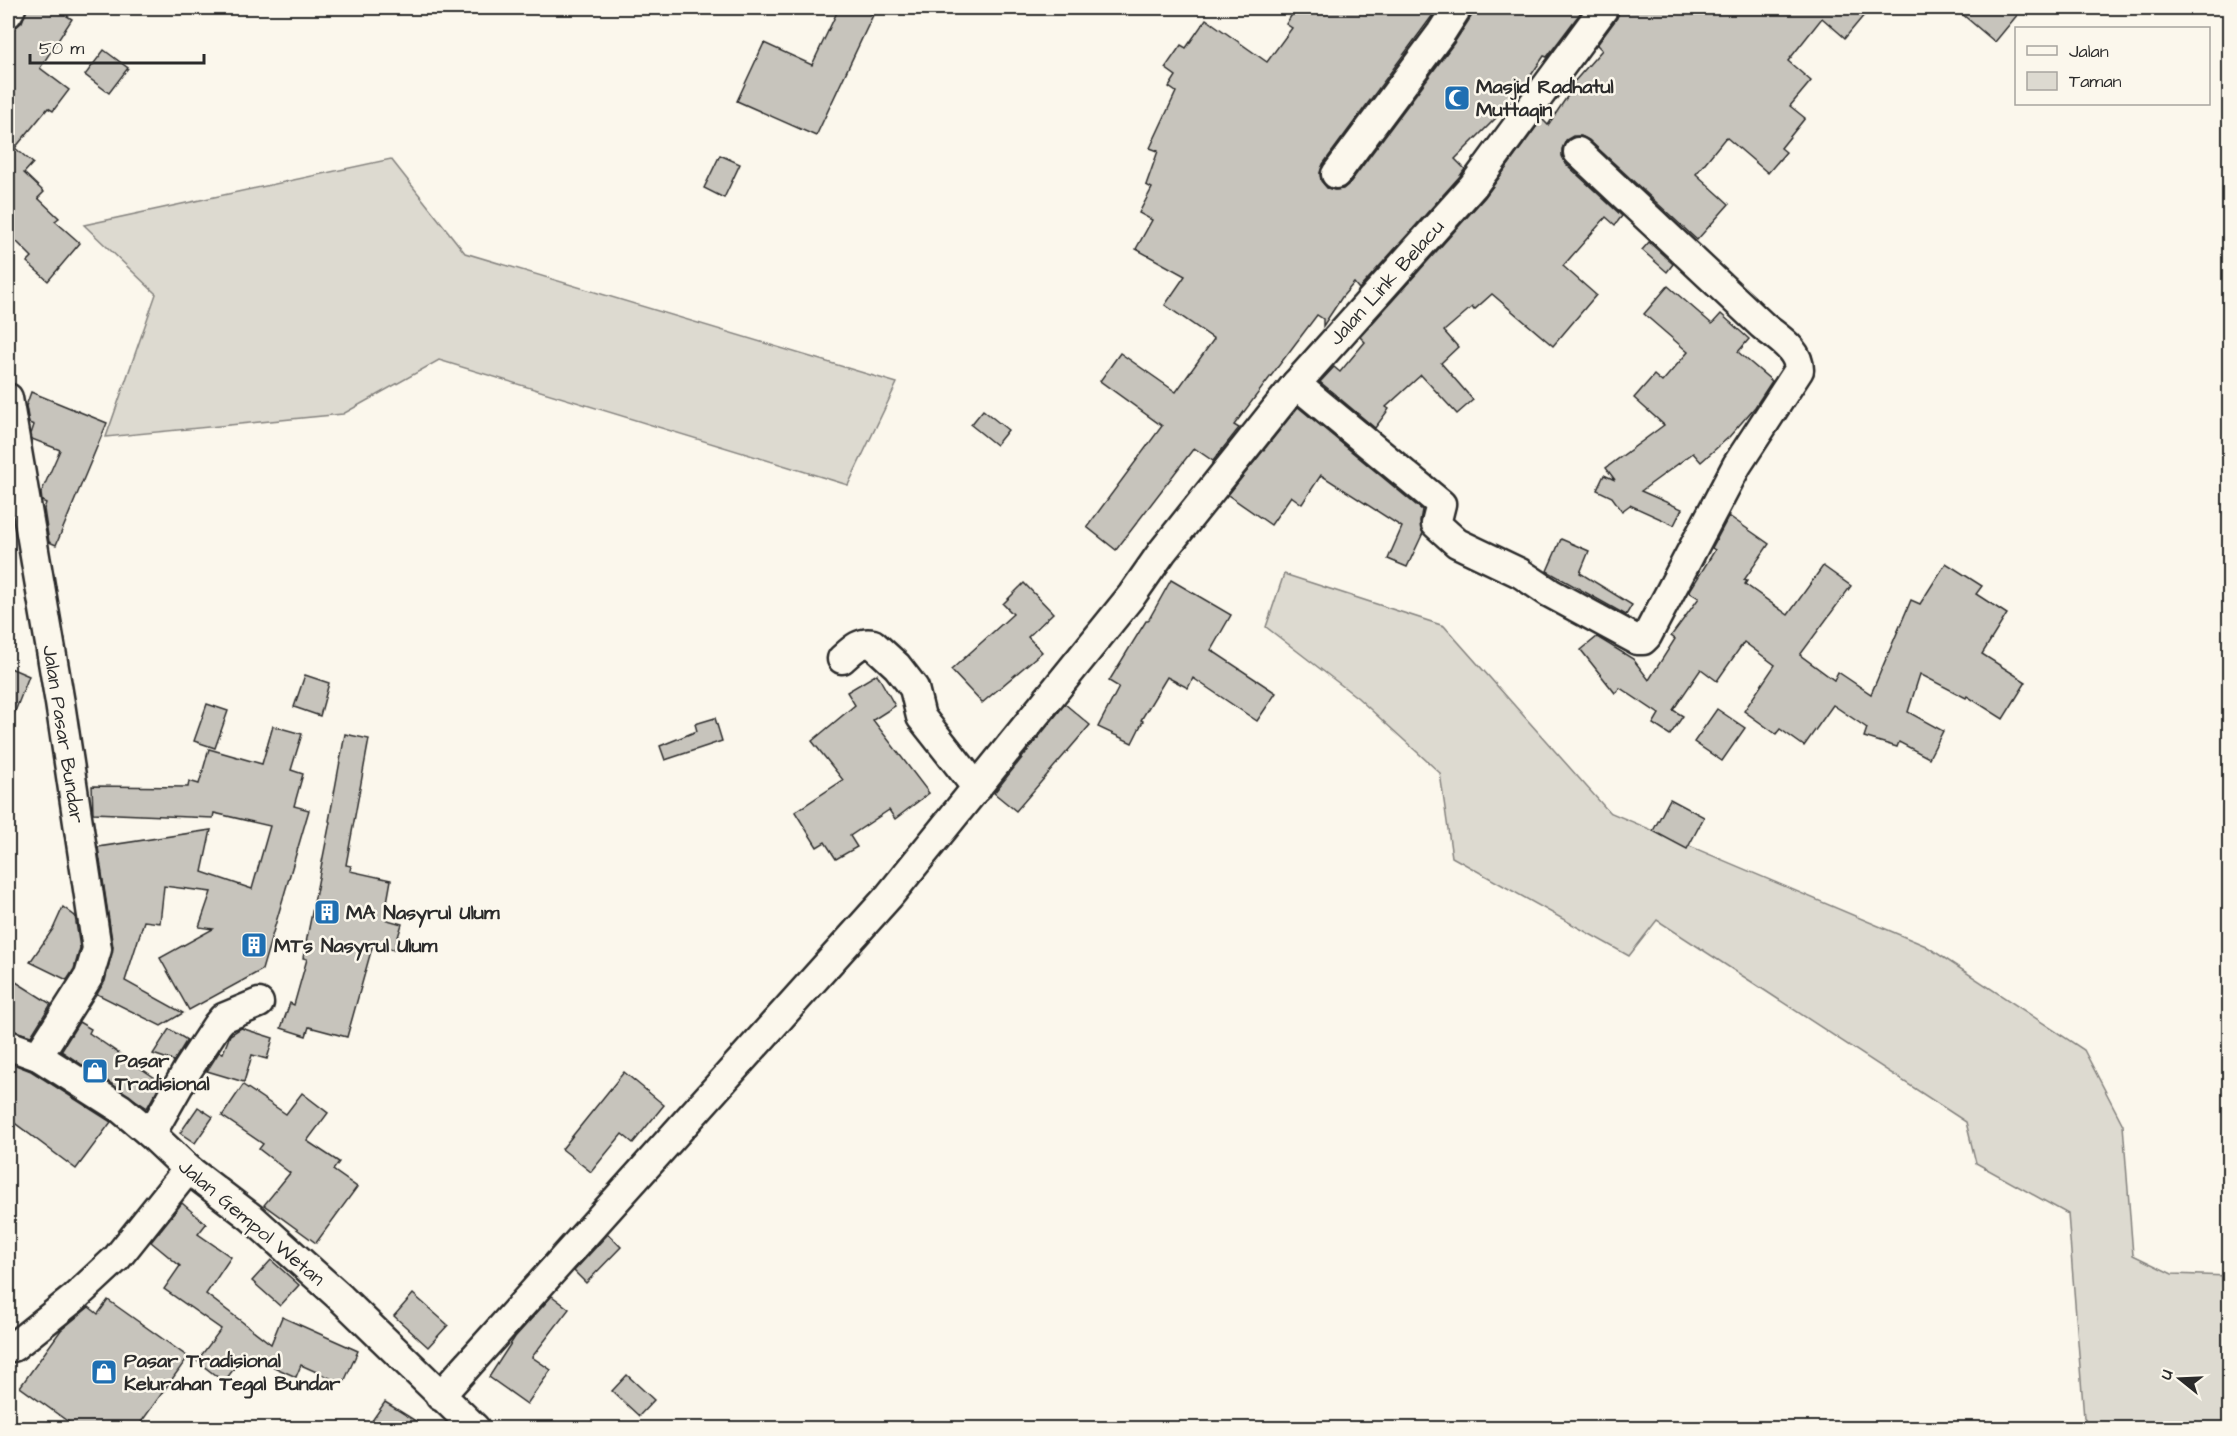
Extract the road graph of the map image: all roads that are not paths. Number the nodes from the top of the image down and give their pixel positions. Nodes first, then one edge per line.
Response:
1 (11, 8) edge
2 (1457, 8) edge
3 (1604, 8) edge
4 (8, 13) edge
5 (1578, 152) dead end
6 (1336, 174) dead end
7 (1296, 384) junction
8 (8, 398) edge
9 (842, 658) dead end
10 (977, 788) junction
11 (259, 1003) dead end
12 (8, 1045) edge
13 (38, 1056) junction
14 (151, 1134) junction
15 (188, 1168) junction
16 (13, 1347) dead end
17 (440, 1396) junction
18 (475, 1428) edge

1 - 4 street
2 - 6 street
3 - 7 street, Jalan Link Belacu
5 - 7 street
7 - 10 street, Jalan Link Belacu
8 - 13 street, Jalan Pasar Bundar
9 - 10 street
10 - 17 street, Jalan Link Belacu
11 - 14 street
12 - 13 street, Jalan Gempol Wetan
13 - 14 street, Jalan Gempol Wetan
14 - 15 street, Jalan Gempol Wetan
15 - 16 street
15 - 17 street, Jalan Gempol Wetan
17 - 18 street, Jalan Gempol Wetan

